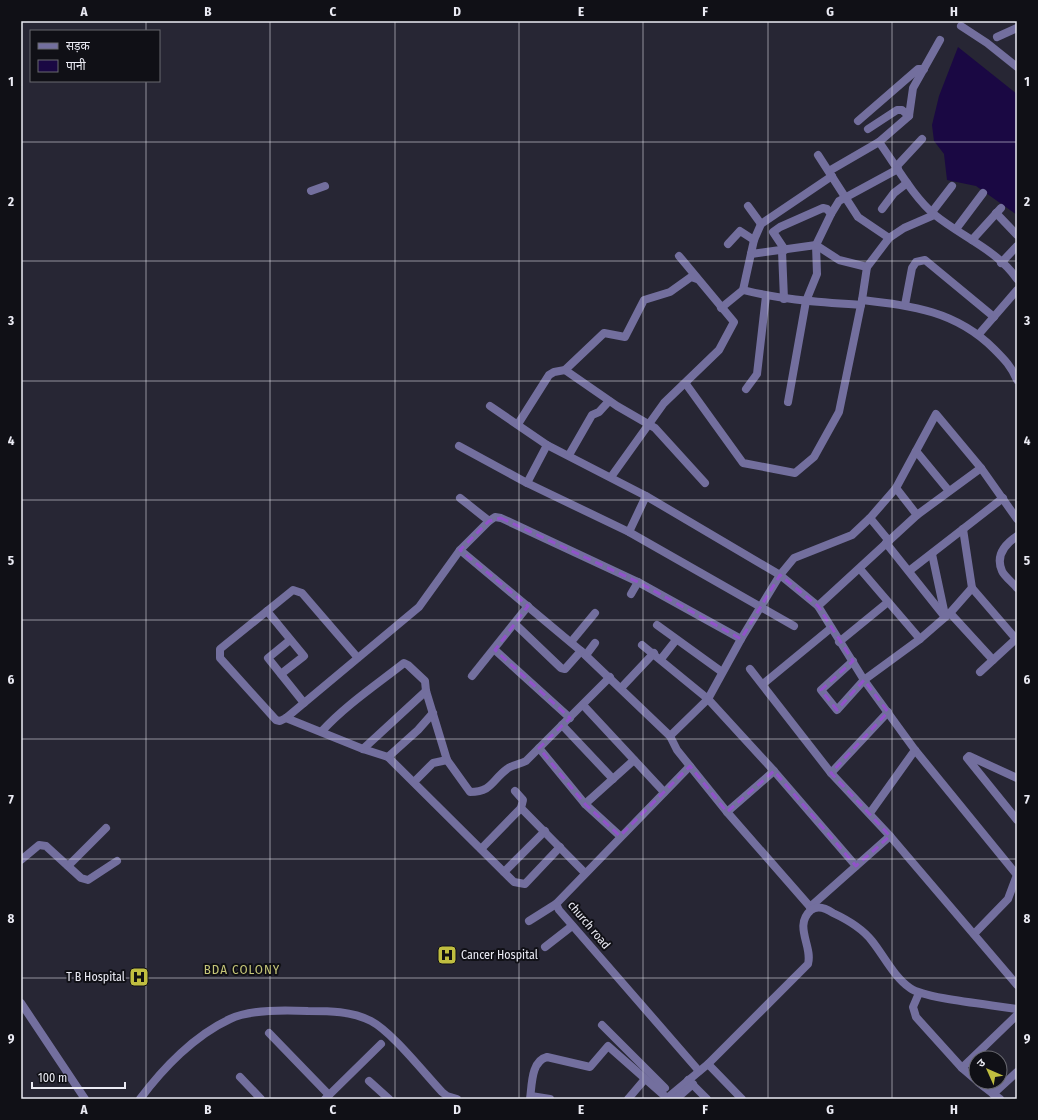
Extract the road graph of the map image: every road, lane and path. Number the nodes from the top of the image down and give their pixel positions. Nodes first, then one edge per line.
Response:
1 (961, 26) dead end
2 (1017, 28) edge
3 (997, 37) dead end
4 (940, 40) dead end
5 (1017, 67) edge
6 (924, 69) junction
7 (908, 116) junction
8 (858, 121) dead end
9 (868, 129) dead end
10 (922, 139) dead end
11 (879, 142) junction
12 (818, 155) dead end
13 (897, 168) junction
14 (831, 174) junction
15 (907, 183) junction
16 (325, 186) dead end
17 (952, 186) dead end
18 (311, 191) dead end
19 (983, 194) dead end
20 (844, 197) junction
21 (748, 206) dead end
22 (882, 209) dead end
23 (933, 213) junction
24 (831, 214) junction
25 (761, 224) junction
26 (956, 228) junction
27 (1017, 235) edge
28 (889, 238) junction
29 (754, 240) junction
30 (972, 240) junction
31 (728, 244) dead end
32 (816, 245) junction
33 (1017, 246) edge
34 (784, 251) junction
35 (751, 254) junction
36 (679, 256) dead end
37 (1001, 262) junction
38 (867, 267) junction
39 (697, 279) junction
40 (1017, 279) edge
41 (743, 290) junction
42 (1017, 290) edge
43 (766, 296) junction
44 (784, 298) junction
45 (806, 302) junction
46 (862, 302) junction
47 (906, 305) junction
48 (721, 308) junction
49 (994, 317) junction
50 (980, 334) junction
51 (566, 370) junction
52 (1017, 380) edge
53 (686, 384) junction
54 (746, 389) dead end
55 (609, 401) junction
56 (788, 402) dead end
57 (490, 406) dead end
58 (518, 424) junction
59 (649, 424) junction
60 (547, 445) junction
61 (459, 446) dead end
62 (916, 451) junction
63 (570, 455) junction
64 (981, 468) junction
65 (611, 477) junction
66 (527, 483) junction
67 (706, 483) dead end
68 (896, 488) junction
69 (948, 490) junction
70 (646, 496) junction
71 (460, 498) dead end
72 (1003, 498) junction
73 (917, 515) junction
74 (870, 518) junction
75 (1017, 519) edge
76 (489, 521) junction
77 (963, 529) junction
78 (629, 532) junction
79 (1017, 536) edge
80 (887, 542) junction
81 (460, 550) junction
82 (932, 554) junction
83 (860, 569) junction
84 (909, 571) junction
85 (780, 575) junction
86 (638, 582) junction
87 (972, 588) junction
88 (1017, 588) edge
89 (632, 594) dead end
90 (888, 602) junction
91 (528, 606) junction
92 (761, 606) junction
93 (818, 606) junction
94 (267, 611) junction
95 (595, 613) dead end
96 (947, 615) junction
97 (515, 624) junction
98 (657, 625) dead end
99 (794, 626) dead end
100 (831, 628) junction
101 (1016, 638) edge
102 (741, 639) junction
103 (920, 639) junction
104 (290, 640) junction
105 (676, 640) junction
106 (571, 642) junction
107 (839, 642) junction
108 (596, 643) dead end
109 (642, 644) dead end
110 (495, 650) junction
111 (584, 653) junction
112 (654, 653) junction
113 (358, 658) junction
114 (661, 659) junction
115 (993, 660) junction
116 (853, 661) junction
117 (750, 669) dead end
118 (722, 672) junction
119 (980, 672) dead end
120 (281, 674) junction
121 (472, 676) dead end
122 (610, 677) junction
123 (864, 680) junction
124 (763, 684) junction
125 (621, 688) junction
126 (426, 691) junction
127 (708, 699) junction
128 (304, 703) junction
129 (583, 705) junction
130 (888, 712) junction
131 (433, 713) junction
132 (286, 718) junction
133 (570, 718) junction
134 (562, 725) junction
135 (322, 731) junction
136 (670, 736) junction
137 (539, 748) junction
138 (363, 749) junction
139 (915, 750) junction
140 (388, 757) junction
141 (447, 760) junction
142 (634, 760) junction
143 (690, 766) junction
144 (774, 771) junction
145 (831, 773) junction
146 (1017, 778) edge
147 (613, 779) junction
148 (414, 782) junction
149 (515, 791) dead end
150 (664, 792) junction
151 (585, 804) junction
152 (521, 808) junction
153 (727, 812) junction
154 (870, 813) junction
155 (1017, 820) edge
156 (106, 828) dead end
157 (545, 831) junction
158 (620, 836) junction
159 (890, 836) junction
160 (560, 847) junction
161 (481, 849) junction
162 (21, 860) edge
163 (117, 861) dead end
164 (68, 866) junction
165 (856, 866) junction
166 (504, 872) junction
167 (585, 873) junction
168 (1017, 875) edge
169 (556, 904) junction
170 (811, 908) junction
171 (529, 921) dead end
172 (572, 926) junction
173 (974, 934) junction
174 (545, 947) dead end
175 (1017, 985) edge
176 (919, 992) junction
177 (21, 1003) edge
178 (1017, 1009) edge
179 (1017, 1015) edge
180 (602, 1025) dead end
181 (269, 1033) dead end
182 (381, 1044) dead end
183 (708, 1064) junction
184 (962, 1068) junction
185 (699, 1071) junction
186 (1017, 1072) edge
187 (968, 1073) edge
188 (240, 1077) dead end
189 (645, 1079) junction
190 (369, 1081) dead end
191 (690, 1082) junction
192 (988, 1090) edge
193 (993, 1094) junction
194 (327, 1097) edge
195 (530, 1097) edge
196 (670, 1098) edge
197 (85, 1099) edge
198 (140, 1099) edge
199 (261, 1099) edge
200 (389, 1099) edge
201 (457, 1099) edge
202 (550, 1099) edge
203 (628, 1099) edge
204 (707, 1099) edge
205 (742, 1099) edge
206 (1000, 1099) edge

1 - 5 street
2 - 3 street
4 - 6 street
6 - 7 street
6 - 8 street
7 - 9 street
7 - 11 street
10 - 13 street
11 - 13 street
11 - 14 street
12 - 14 street
13 - 15 street
13 - 20 street
14 - 20 street
14 - 25 street
15 - 22 street
15 - 23 street
16 - 18 street
17 - 23 street
19 - 26 street
20 - 24 street
20 - 28 street
21 - 25 street
23 - 26 street
23 - 28 street
24 - 32 street
24 - 34 street
25 - 29 street
26 - 30 street
27 - 30 street
28 - 38 street
29 - 31 street
29 - 35 street
30 - 37 street
32 - 34 street
32 - 38 street
32 - 45 street
33 - 37 street
34 - 35 street
34 - 44 street
35 - 41 street
36 - 39 street
37 - 40 street
38 - 46 street
39 - 48 street
39 - 51 street
41 - 43 street
41 - 48 street
42 - 49 street
43 - 44 street
43 - 54 street
44 - 45 street
45 - 46 street
45 - 56 street
46 - 47 street
46 - 53 street
47 - 49 street
47 - 50 street
48 - 53 street
49 - 50 street
50 - 52 street
51 - 55 street
51 - 58 street
53 - 59 street
55 - 59 street
55 - 63 street
57 - 58 street
58 - 60 street
59 - 65 street
59 - 67 street
60 - 63 street
60 - 66 street
61 - 66 street
62 - 64 street
62 - 68 street
62 - 69 street
63 - 65 street
64 - 69 street
64 - 72 street
65 - 70 street
66 - 78 street
68 - 73 street
68 - 74 street
69 - 73 street
70 - 78 street
70 - 85 street
71 - 76 street
72 - 75 street
72 - 77 street
73 - 80 street
74 - 80 street
74 - 85 street
76 - 81 street
76 - 86 street
77 - 82 street
77 - 87 street
78 - 92 street
79 - 88 street
80 - 83 street
80 - 84 street
81 - 91 street
81 - 113 street
82 - 84 street
82 - 96 street
83 - 90 street
83 - 93 street
84 - 96 street
85 - 92 street
85 - 93 street
86 - 89 street
86 - 102 street
87 - 96 street
87 - 101 street
90 - 103 street
90 - 107 street
91 - 97 street
91 - 106 street
92 - 99 street
92 - 102 street
93 - 100 street
94 - 104 street
94 - 113 street
94 - 132 street
95 - 106 street
96 - 103 street
96 - 115 street
97 - 110 street
97 - 111 street
98 - 105 street
100 - 107 street
100 - 124 street
101 - 115 street
102 - 118 street
103 - 123 street
104 - 120 street
104 - 120 street
105 - 114 street
105 - 118 street
106 - 111 street
107 - 116 street
108 - 111 street
109 - 112 street
110 - 121 street
110 - 133 street
111 - 122 street
112 - 114 street
112 - 125 street
113 - 128 street
114 - 127 street
115 - 119 street
116 - 123 street
116 - 123 street
117 - 124 street
118 - 127 street
120 - 128 street
122 - 125 street
122 - 129 street
123 - 130 street
124 - 145 street
125 - 136 street
126 - 131 street
126 - 135 street
126 - 138 street
127 - 136 street
127 - 144 street
128 - 132 street
129 - 133 street
129 - 142 street
130 - 139 street
130 - 145 street
131 - 140 street
131 - 141 street
132 - 135 street
133 - 134 street
134 - 137 street
134 - 147 street
135 - 138 street
136 - 143 street
137 - 141 street
137 - 151 street
138 - 140 street
139 - 154 street
139 - 168 street
140 - 148 street
141 - 148 street
142 - 147 street
142 - 150 street
143 - 150 street, church road
143 - 153 street
144 - 153 street
144 - 165 street
145 - 154 street
146 - 155 street
147 - 151 street
148 - 161 street
149 - 152 street
150 - 158 street, church road
151 - 158 street
152 - 157 street
152 - 161 street
153 - 170 street
154 - 159 street
156 - 164 street
157 - 160 street
157 - 166 street
158 - 167 street, church road
159 - 165 street
159 - 173 street
160 - 166 street
160 - 167 street
161 - 166 street
162 - 164 street
163 - 164 street
165 - 170 street
167 - 169 street, church road
168 - 173 street
169 - 171 street
169 - 172 street, church road
170 - 176 street
170 - 183 street
172 - 174 street
172 - 185 street, church road
173 - 175 street
176 - 178 street
176 - 184 street
177 - 197 street
179 - 184 street
180 - 196 street
181 - 194 street
182 - 194 street
183 - 185 street
183 - 205 street
184 - 187 street
185 - 191 street
186 - 193 street
188 - 199 street
189 - 195 street
189 - 196 street
189 - 203 street
190 - 200 street
191 - 196 street
191 - 204 street
192 - 193 street
193 - 206 street
195 - 202 street
198 - 201 street

